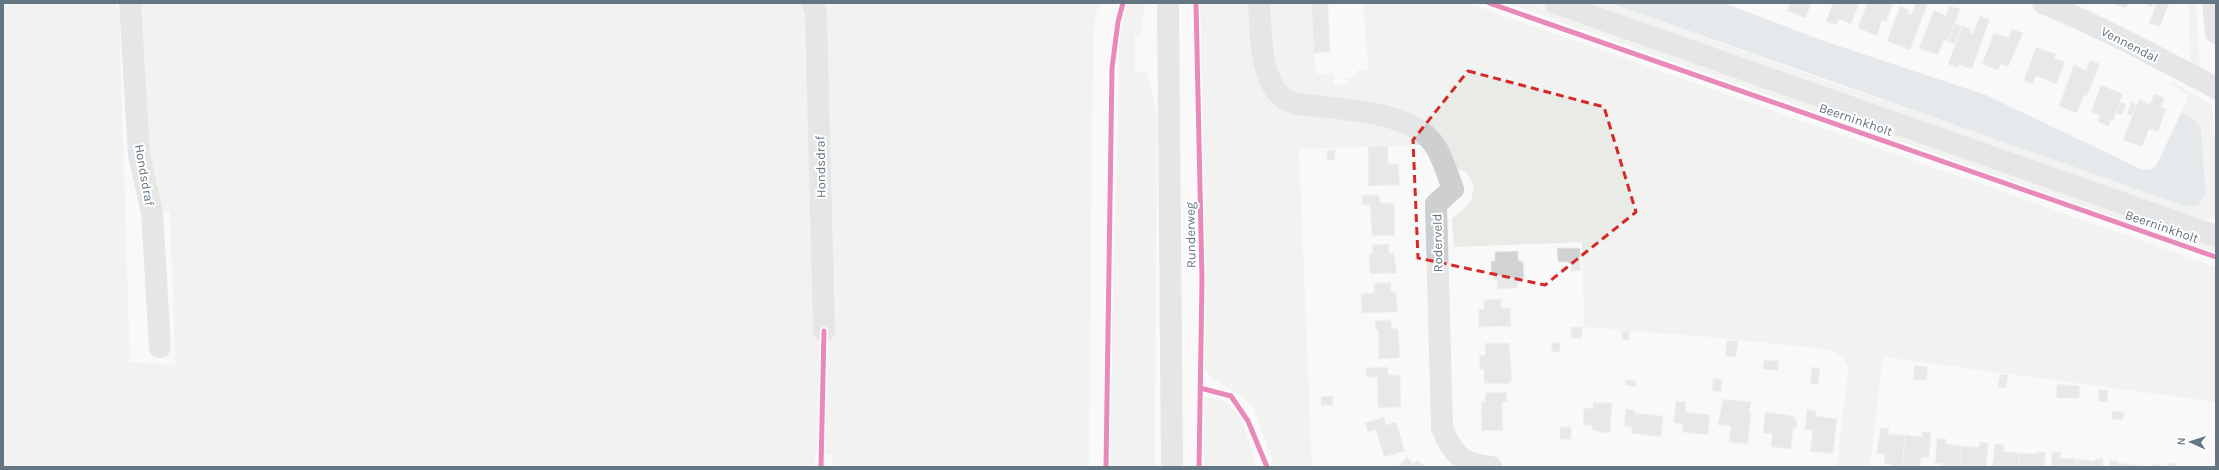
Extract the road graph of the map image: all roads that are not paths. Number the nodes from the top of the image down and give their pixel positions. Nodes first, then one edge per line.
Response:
1 (130, 3) edge
2 (813, 3) edge
3 (1168, 3) edge
4 (1259, 3) edge
5 (1555, 3) edge
6 (2043, 3) edge
7 (2213, 3) edge
8 (2216, 33) edge
9 (2216, 88) edge
10 (2216, 236) edge
11 (824, 331) dead end
12 (160, 347) dead end
13 (1172, 467) edge
14 (1491, 467) edge

1 - 12 street, Hondsdraf
2 - 11 street, Hondsdraf
3 - 13 street, Runderweg
4 - 14 street, Roderveld
5 - 10 street, Beerninkholt
6 - 9 street, Vennendal
7 - 8 street

